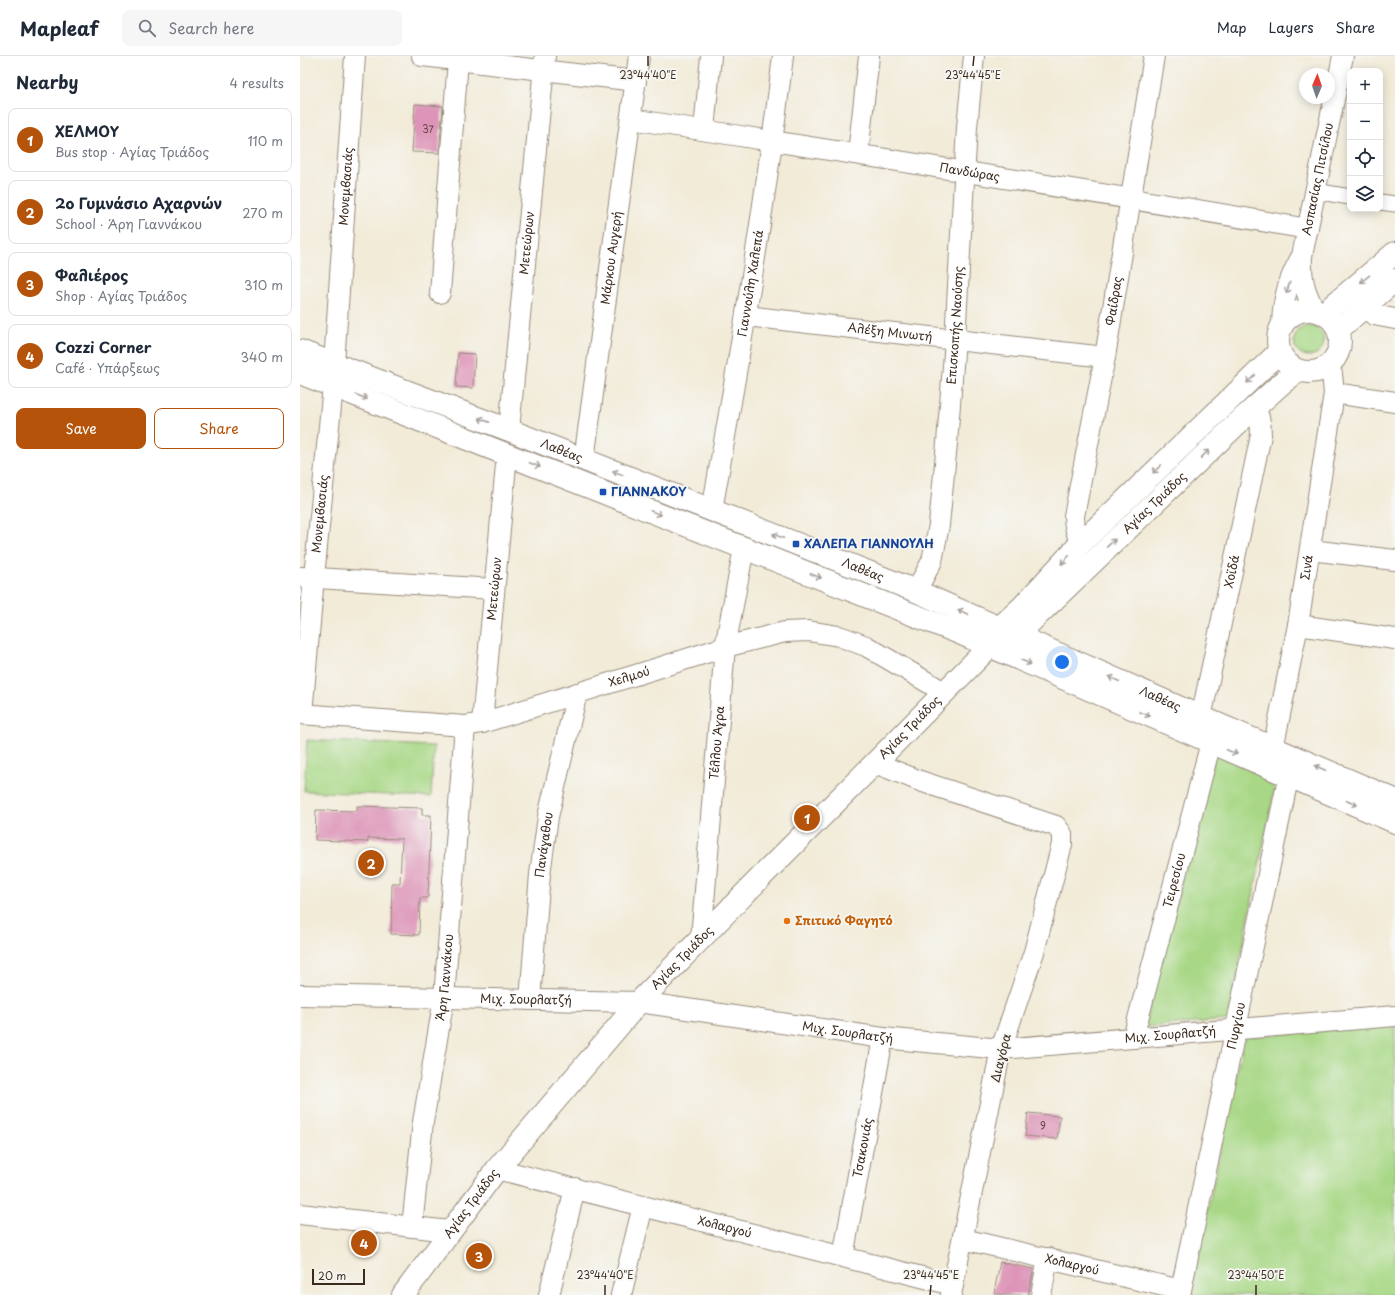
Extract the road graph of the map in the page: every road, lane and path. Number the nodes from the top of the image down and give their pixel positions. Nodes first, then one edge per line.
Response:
1 (355, 56) edge
2 (422, 56) edge
3 (639, 56) edge
4 (711, 56) edge
5 (783, 56) edge
6 (869, 56) edge
7 (974, 56) edge
8 (1154, 56) edge
9 (1343, 56) edge
10 (458, 60) junction
11 (544, 63) edge
12 (636, 81) junction
13 (631, 119) junction
14 (704, 130) junction
15 (773, 141) junction
16 (858, 154) junction
17 (964, 172) junction
18 (1315, 191) junction
19 (1347, 196) edge
20 (1131, 198) junction
21 (1383, 202) edge
22 (1395, 204) edge
23 (1308, 229) junction
24 (1395, 253) edge
25 (1302, 256) junction
26 (1395, 280) edge
27 (440, 293) dead end
28 (1364, 307) junction
29 (1319, 312) junction
30 (746, 316) junction
31 (1395, 319) edge
32 (1282, 324) junction
33 (1338, 330) junction
34 (955, 340) junction
35 (300, 350) edge
36 (1279, 352) junction
37 (1105, 357) junction
38 (334, 364) junction
39 (1327, 367) junction
40 (1298, 371) junction
41 (300, 373) edge
42 (333, 386) junction
43 (1334, 393) junction
44 (1395, 402) edge
45 (1255, 407) junction
46 (509, 430) junction
47 (507, 454) junction
48 (584, 460) junction
49 (712, 510) junction
50 (1081, 543) junction
51 (744, 548) junction
52 (1310, 550) junction
53 (1395, 560) edge
54 (307, 577) edge
55 (494, 589) junction
56 (916, 590) junction
57 (1298, 625) junction
58 (1002, 637) junction
59 (1395, 639) edge
60 (725, 647) junction
61 (944, 692) junction
62 (577, 693) junction
63 (301, 714) edge
64 (474, 724) junction
65 (1206, 730) junction
66 (1281, 762) junction
67 (875, 763) junction
68 (1395, 800) edge
69 (1395, 822) edge
70 (701, 939) junction
71 (300, 995) edge
72 (444, 998) junction
73 (530, 1000) junction
74 (639, 1002) junction
75 (1395, 1016) edge
76 (1236, 1028) junction
77 (883, 1038) junction
78 (1133, 1038) junction
79 (1001, 1049) junction
80 (497, 1169) junction
81 (575, 1188) junction
82 (643, 1206) junction
83 (300, 1214) edge
84 (412, 1227) junction
85 (449, 1231) junction
86 (963, 1239) junction
87 (843, 1257) junction
88 (1048, 1258) junction
89 (952, 1290) edge
90 (1181, 1293) edge
91 (403, 1295) edge
92 (549, 1295) edge
93 (621, 1295) edge
94 (1041, 1295) edge

1 - 38 street, Μονεμβασιάς
2 - 10 street
3 - 12 street, Μάρκου Αυγερή
4 - 14 street
5 - 15 street, Γιαννούλη Χαλεπά
6 - 16 street
7 - 17 street, Επισκοπής Ναούσης
8 - 20 street, Φαίδρας
9 - 18 street, Ασπασίας Πιτσίλου
10 - 11 street
10 - 27 street
11 - 12 street
11 - 46 street, Μετεώρων
12 - 13 street, Μάρκου Αυγερή
13 - 14 street, Πανδώρας
13 - 48 street, Μάρκου Αυγερή
14 - 15 street, Πανδώρας
15 - 16 street, Πανδώρας
15 - 30 street, Γιαννούλη Χαλεπά
16 - 17 street, Πανδώρας
17 - 20 street, Πανδώρας
17 - 34 street, Επισκοπής Ναούσης
18 - 19 street
18 - 23 street, Ασπασίας Πιτσίλου
20 - 23 street, Πανδώρας
20 - 37 street, Φαίδρας
21 - 22 street
23 - 25 street, Ασπασίας Πιτσίλου
24 -> 29 street
25 - 29 street, Ασπασίας Πιτσίλου
25 -> 32 street, Ασπασίας Πιτσίλου
26 - 28 street
28 - 31 street
28 - 33 street
29 - 32 street
29 - 33 street
30 - 34 street, Αλέξη Μινωτή
30 - 49 street, Γιαννούλη Χαλεπά
32 - 36 street
33 - 39 street
34 - 37 street, Αλέξη Μινωτή
34 - 56 street, Επισκοπής Ναούσης
35 - 38 street, Λαθέας
36 - 40 street
36 -> 50 street, Αγίας Τριάδος
37 - 50 street, Φαίδρας
46 -> 38 street, Λαθέας
39 - 40 street
39 - 43 street, Σινά
40 - 45 street, Αγίας Τριάδος
41 - 42 street, Λαθέας
42 -> 47 street, Λαθέας
42 - 54 street, Μονεμβασιάς
43 - 44 street
43 - 52 street, Σινά
58 -> 45 street, Αγίας Τριάδος
45 - 65 street, Χοϊδά
46 - 48 street, Λαθέας
47 -> 51 street, Λαθέας
47 - 55 street, Μετεώρων
49 -> 48 street, Λαθέας
56 -> 49 street, Λαθέας
50 -> 58 street, Αγίας Τριάδος
51 -> 58 street, Λαθέας
51 - 60 street, Τέλλου Άγρα
52 - 53 street
52 - 57 street, Σινά
54 - 55 street
54 - 63 street, Μονεμβασιάς
55 - 64 street, Μετεώρων
58 -> 56 street, Λαθέας
57 - 59 street
57 - 66 street, Σινά
58 - 61 street, Αγίας Τριάδος
58 - 65 street, Λαθέας
60 - 61 street, Χελμού
60 - 62 street, Χελμού
60 - 70 street, Τέλλου Άγρα
61 - 67 street, Αγίας Τριάδος
62 - 64 street, Χελμού
62 - 73 street, Πανάγαθου
63 - 64 street, Χελμού
64 - 72 street, Άρη Γιαννάκου
65 - 66 street, Λαθέας
65 - 78 street, Τειρεσίου
68 -> 66 street, Λαθέας
66 -> 69 street, Λαθέας
66 - 76 street, Πυργίου
67 - 70 street, Αγίας Τριάδος
67 - 79 street, Διαγόρα
70 - 74 street, Αγίας Τριάδος
71 - 72 street, Μιχ. Σουρλατζή
72 - 73 street, Μιχ. Σουρλατζή
72 - 84 street, Άρη Γιαννάκου
73 - 74 street, Μιχ. Σουρλατζή
74 - 77 street, Μιχ. Σουρλατζή
74 - 80 street, Αγίας Τριάδος
75 - 76 street, Μιχ. Σουρλατζή
76 - 78 street, Μιχ. Σουρλατζή
76 - 90 street, Πυργίου
77 - 79 street, Μιχ. Σουρλατζή
77 - 87 street, Τσακονιάς
78 - 79 street, Μιχ. Σουρλατζή
79 - 86 street, Διαγόρα
80 - 81 street, Χολαργού
80 - 85 street, Αγίας Τριάδος
81 - 82 street, Χολαργού
81 - 92 street
82 - 87 street, Χολαργού
82 - 93 street
83 - 84 street
84 - 85 street
85 - 91 street, Αγίας Τριάδος
86 - 88 street, Χολαργού
86 - 89 street, Διαγόρα
87 - 89 street, Χολαργού
88 - 90 street, Χολαργού
88 - 94 street

